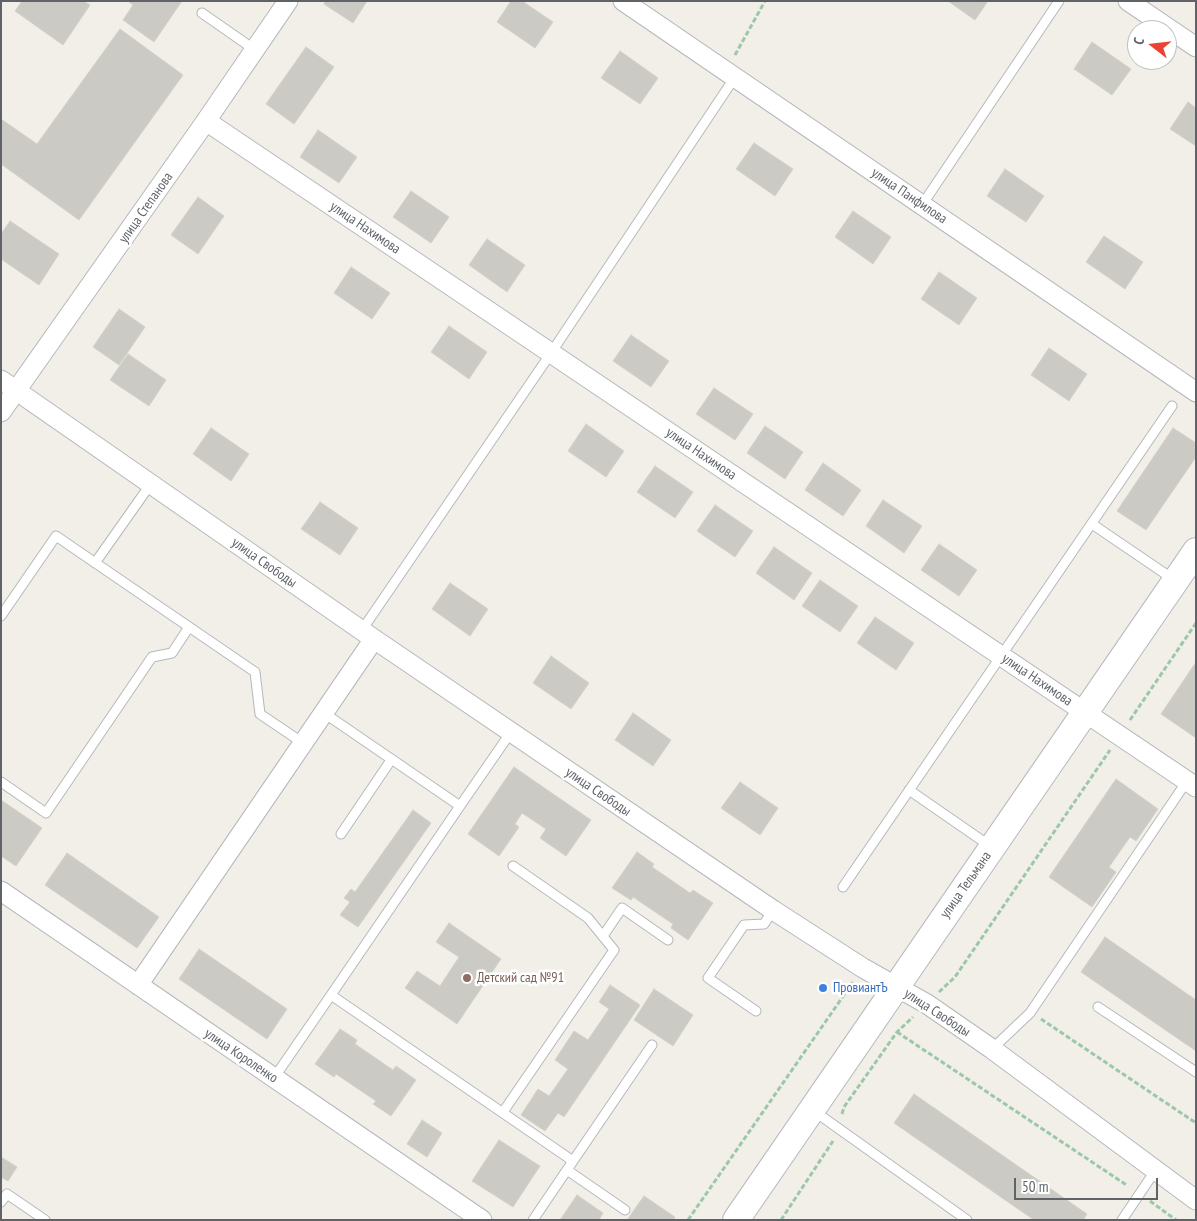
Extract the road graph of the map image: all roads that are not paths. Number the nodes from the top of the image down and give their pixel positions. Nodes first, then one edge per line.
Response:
1 (288, 1) edge
2 (623, 1) edge
3 (1059, 1) edge
4 (1128, 1) edge
5 (202, 13) dead end
6 (1196, 47) edge
7 (255, 50) junction
8 (731, 74) junction
9 (206, 121) junction
10 (922, 204) junction
11 (551, 354) junction
12 (9, 386) edge
13 (1196, 392) edge
14 (1172, 406) dead end
15 (1, 412) edge
16 (150, 485) junction
17 (1092, 524) junction
18 (96, 563) junction
19 (1189, 564) edge
20 (1, 616) edge
21 (189, 627) junction
22 (368, 634) junction
23 (1001, 656) junction
24 (1085, 712) junction
25 (324, 713) junction
26 (511, 732) junction
27 (303, 743) junction
28 (391, 760) junction
29 (1, 782) edge
30 (1191, 784) edge
31 (909, 790) junction
32 (460, 806) junction
33 (341, 834) dead end
34 (992, 847) junction
35 (513, 866) dead end
36 (843, 888) dead end
37 (1, 891) edge
38 (773, 910) junction
39 (603, 936) junction
40 (668, 940) dead end
41 (138, 985) junction
42 (896, 986) junction
43 (331, 995) junction
44 (1098, 1007) dead end
45 (756, 1011) dead end
46 (652, 1045) dead end
47 (992, 1049) junction
48 (1196, 1072) edge
49 (274, 1078) junction
50 (811, 1110) junction
51 (503, 1112) junction
52 (573, 1161) junction
53 (567, 1170) junction
54 (1155, 1171) junction
55 (1196, 1200) edge
56 (1, 1202) edge
57 (625, 1210) dead end
58 (45, 1220) edge
59 (482, 1220) edge
60 (533, 1220) edge
61 (736, 1220) edge
62 (966, 1220) edge
63 (1122, 1220) edge

1 - 7 street, улица Степанова
2 - 8 street, улица Панфилова
3 - 10 lane
4 - 6 street
5 - 7 lane
7 - 9 street, улица Степанова
8 - 10 street, улица Панфилова
8 - 11 lane
9 - 11 street, улица Нахимова
9 - 12 street, улица Степанова
10 - 13 street, улица Панфилова
11 - 22 lane
11 - 23 street, улица Нахимова
12 - 15 street, улица Степанова
12 - 16 street, улица Свободы
14 - 17 lane
16 - 18 lane
16 - 22 street, улица Свободы
17 - 19 lane
17 - 23 lane
18 - 20 lane
18 - 21 lane
19 - 24 main road, улица Тельмана
21 - 27 lane
21 - 29 lane
22 - 25 street
22 - 26 street, улица Свободы
23 - 24 street, улица Нахимова
23 - 31 lane
24 - 30 street, улица Нахимова
24 - 34 main road, улица Тельмана
25 - 27 street
25 - 28 lane
26 - 32 lane
26 - 38 street, улица Свободы
27 - 41 street
28 - 32 lane
28 - 33 lane
30 - 47 lane
31 - 34 lane
31 - 36 lane
32 - 43 lane
34 - 42 main road, улица Тельмана
35 - 39 lane
37 - 41 street, улица Короленко
38 - 42 street, улица Свободы
38 - 45 lane
39 - 40 lane
39 - 51 lane
41 - 49 street, улица Короленко
42 - 47 street, улица Свободы
42 - 50 main road, улица Тельмана
43 - 49 lane
43 - 51 lane
44 - 48 lane
46 - 52 lane
47 - 54 street, улица Свободы
49 - 59 street, улица Короленко
50 - 61 main road, улица Тельмана
50 - 62 lane
51 - 52 lane
52 - 53 lane
53 - 57 lane
53 - 60 lane
54 - 55 street, улица Свободы
54 - 63 lane
56 - 58 lane

